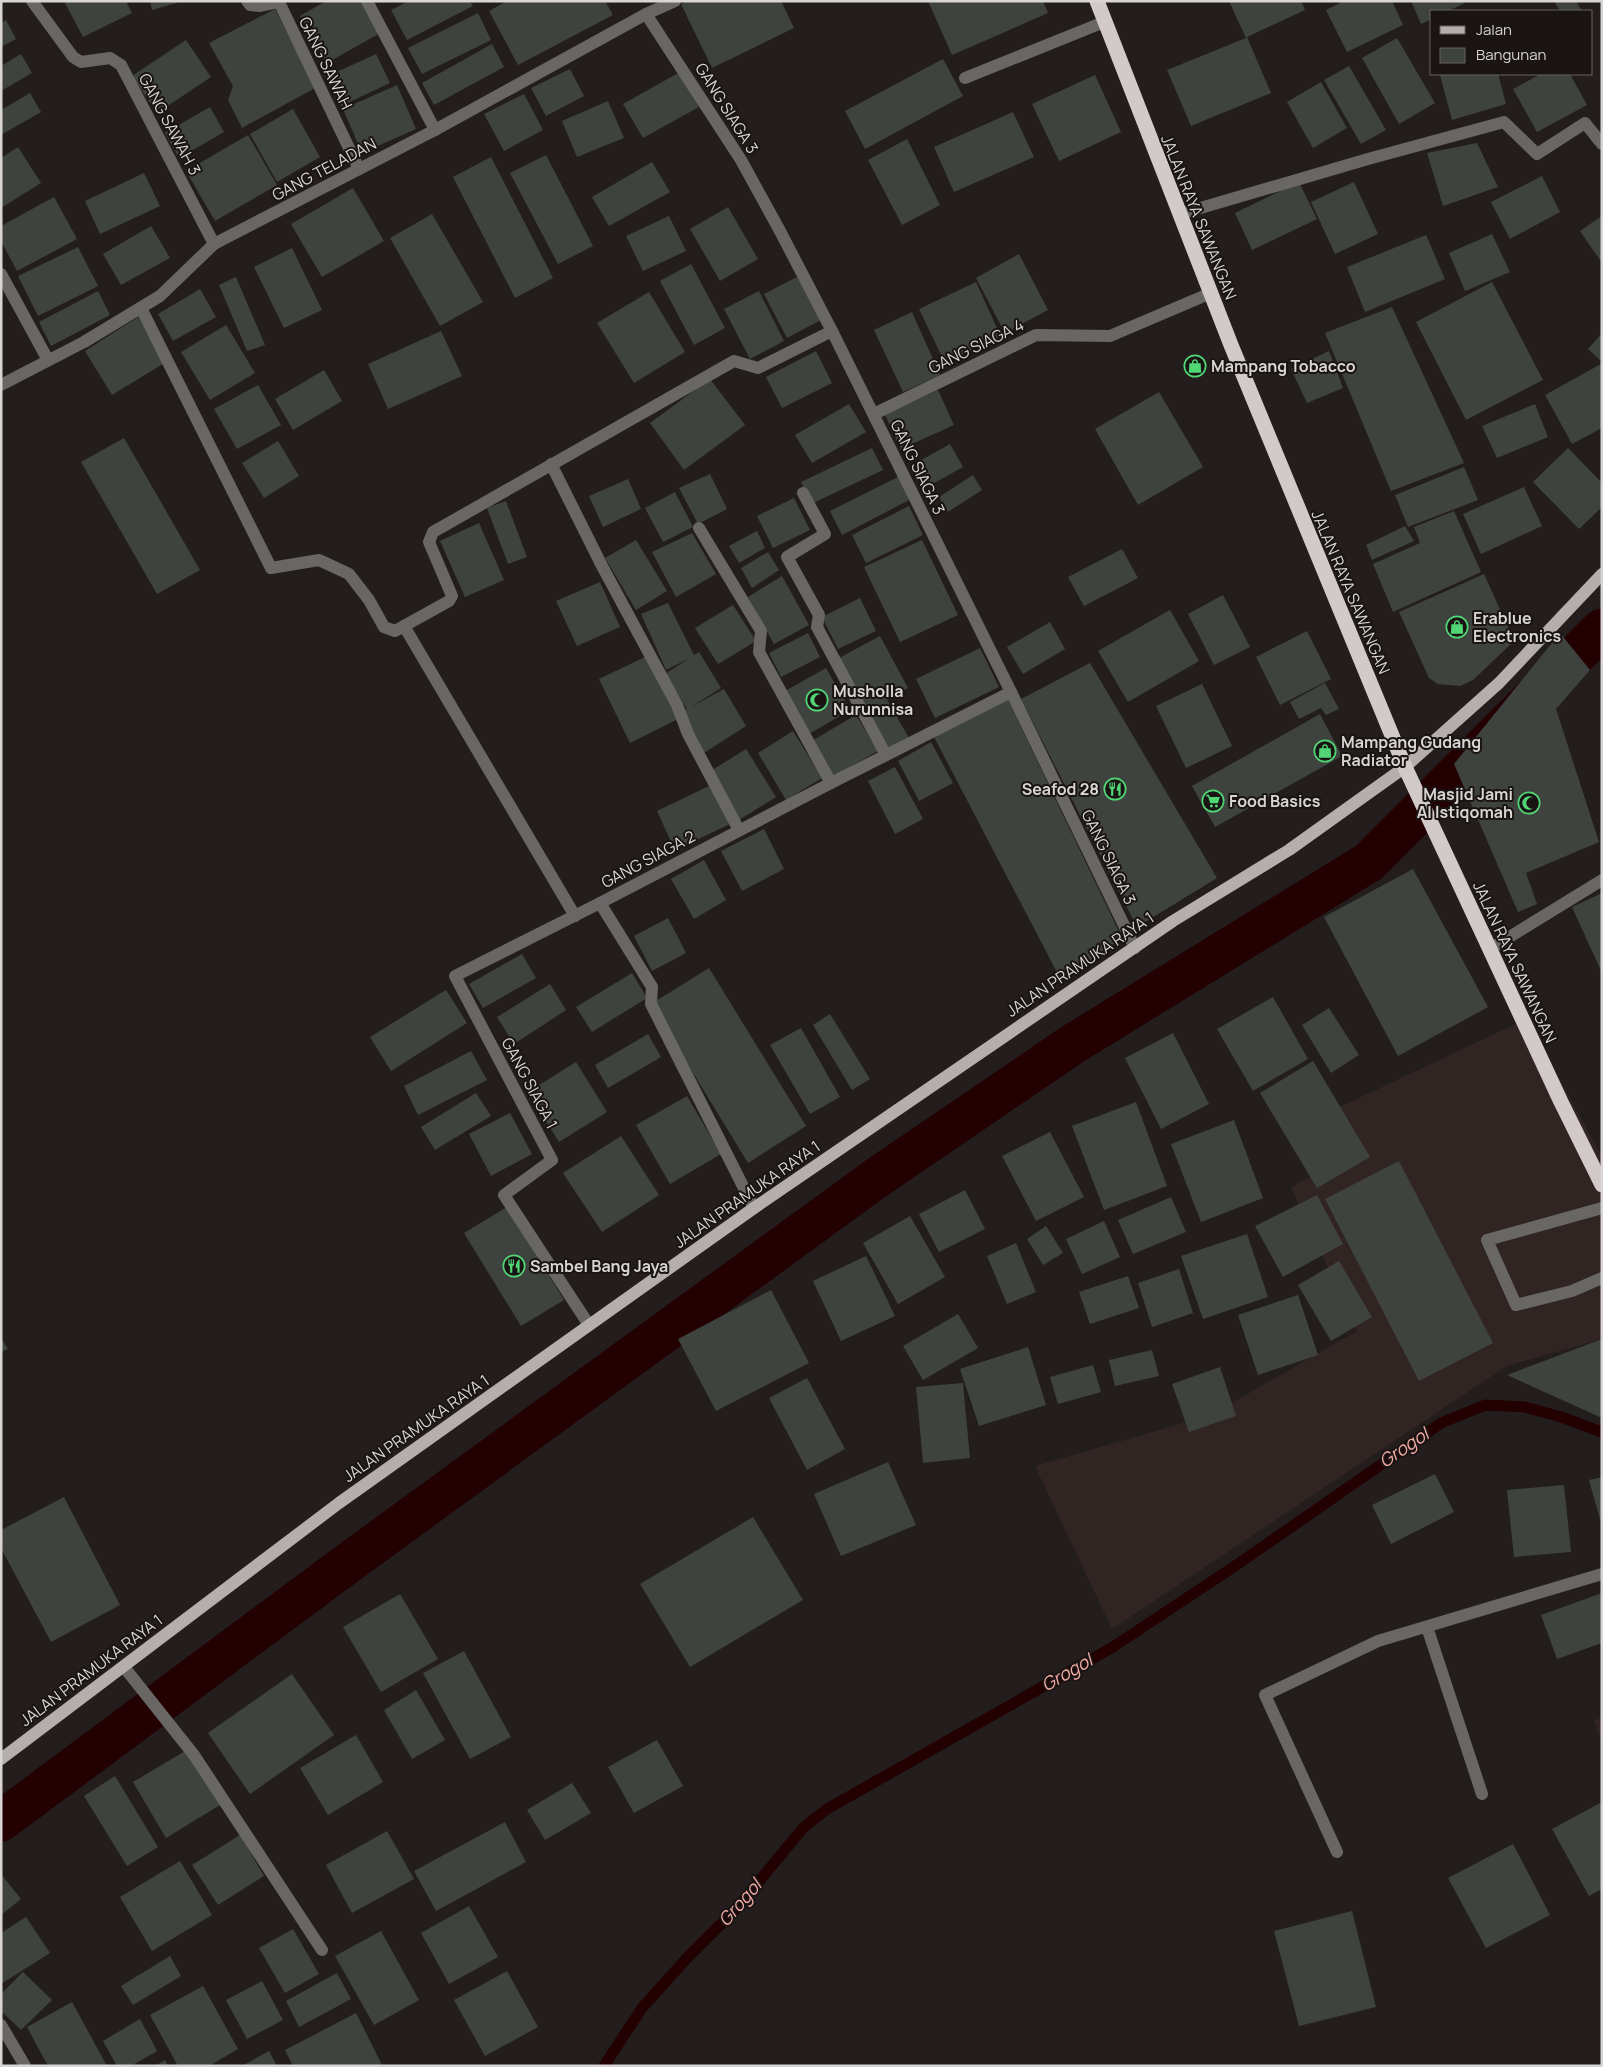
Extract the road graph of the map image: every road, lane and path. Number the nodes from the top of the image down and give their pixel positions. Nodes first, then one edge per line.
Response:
1 (32, 1) edge
2 (247, 1) edge
3 (367, 1) edge
4 (675, 1) edge
5 (1096, 1) edge
6 (646, 14) junction
7 (1104, 22) junction
8 (965, 78) dead end
9 (435, 130) junction
10 (1602, 144) edge
11 (359, 169) junction
12 (1180, 214) junction
13 (214, 244) junction
14 (1, 274) edge
15 (1211, 293) junction
16 (140, 308) junction
17 (832, 331) junction
18 (48, 360) junction
19 (1, 385) edge
20 (874, 414) junction
21 (552, 464) junction
22 (803, 493) dead end
23 (699, 528) dead end
24 (1602, 574) edge
25 (404, 626) junction
26 (1011, 692) junction
27 (886, 755) junction
28 (1405, 767) junction
29 (831, 783) junction
30 (739, 830) junction
31 (1602, 880) edge
32 (600, 903) junction
33 (574, 916) junction
34 (1135, 948) junction
35 (1490, 949) junction
36 (1602, 1185) edge
37 (754, 1208) junction
38 (1602, 1208) edge
39 (1602, 1278) edge
40 (589, 1325) junction
41 (1602, 1574) edge
42 (1427, 1627) junction
43 (124, 1667) junction
44 (1, 1759) edge
45 (1482, 1794) dead end
46 (1337, 1852) dead end
47 (322, 1950) dead end
48 (1, 2025) edge
49 (24, 2066) edge

1 - 13 street, GANG SAWAH 3
2 - 11 street, GANG SAWAH
3 - 9 street
4 - 6 street, GANG TELADAN
5 - 7 highway, JALAN RAYA SAWANGAN
6 - 9 street, GANG TELADAN
6 - 17 street, GANG SIAGA 3
7 - 8 street
7 - 12 highway, JALAN RAYA SAWANGAN
9 - 11 street, GANG TELADAN
10 - 12 street
11 - 13 street, GANG TELADAN
12 - 15 highway, JALAN RAYA SAWANGAN
13 - 16 street, GANG TELADAN
14 - 18 street
15 - 20 street, GANG SIAGA 4
15 - 28 highway, JALAN RAYA SAWANGAN
16 - 18 street, GANG TELADAN
16 - 25 street
17 - 20 street, GANG SIAGA 3
17 - 21 street
18 - 19 street, GANG TELADAN
20 - 26 street, GANG SIAGA 3
21 - 25 street
21 - 30 street
22 - 27 street
23 - 29 street
24 - 28 main road, JALAN PRAMUKA RAYA 1
25 - 33 street
26 - 27 street, GANG SIAGA 2
26 - 34 street, GANG SIAGA 3
27 - 29 street, GANG SIAGA 2
28 - 34 main road, JALAN PRAMUKA RAYA 1
28 - 35 highway, JALAN RAYA SAWANGAN
29 - 30 street, GANG SIAGA 2
30 - 32 street, GANG SIAGA 2
31 - 35 street
32 - 33 street, GANG SIAGA 1
32 - 37 street, GANG SIAGA 2
33 - 40 street, GANG SIAGA 1
34 - 37 main road, JALAN PRAMUKA RAYA 1
35 - 36 highway, JALAN RAYA SAWANGAN
37 - 40 main road, JALAN PRAMUKA RAYA 1
38 - 39 street
40 - 43 main road, JALAN PRAMUKA RAYA 1
41 - 42 street
42 - 45 street
42 - 46 street
43 - 44 main road, JALAN PRAMUKA RAYA 1
43 - 47 street
48 - 49 street

